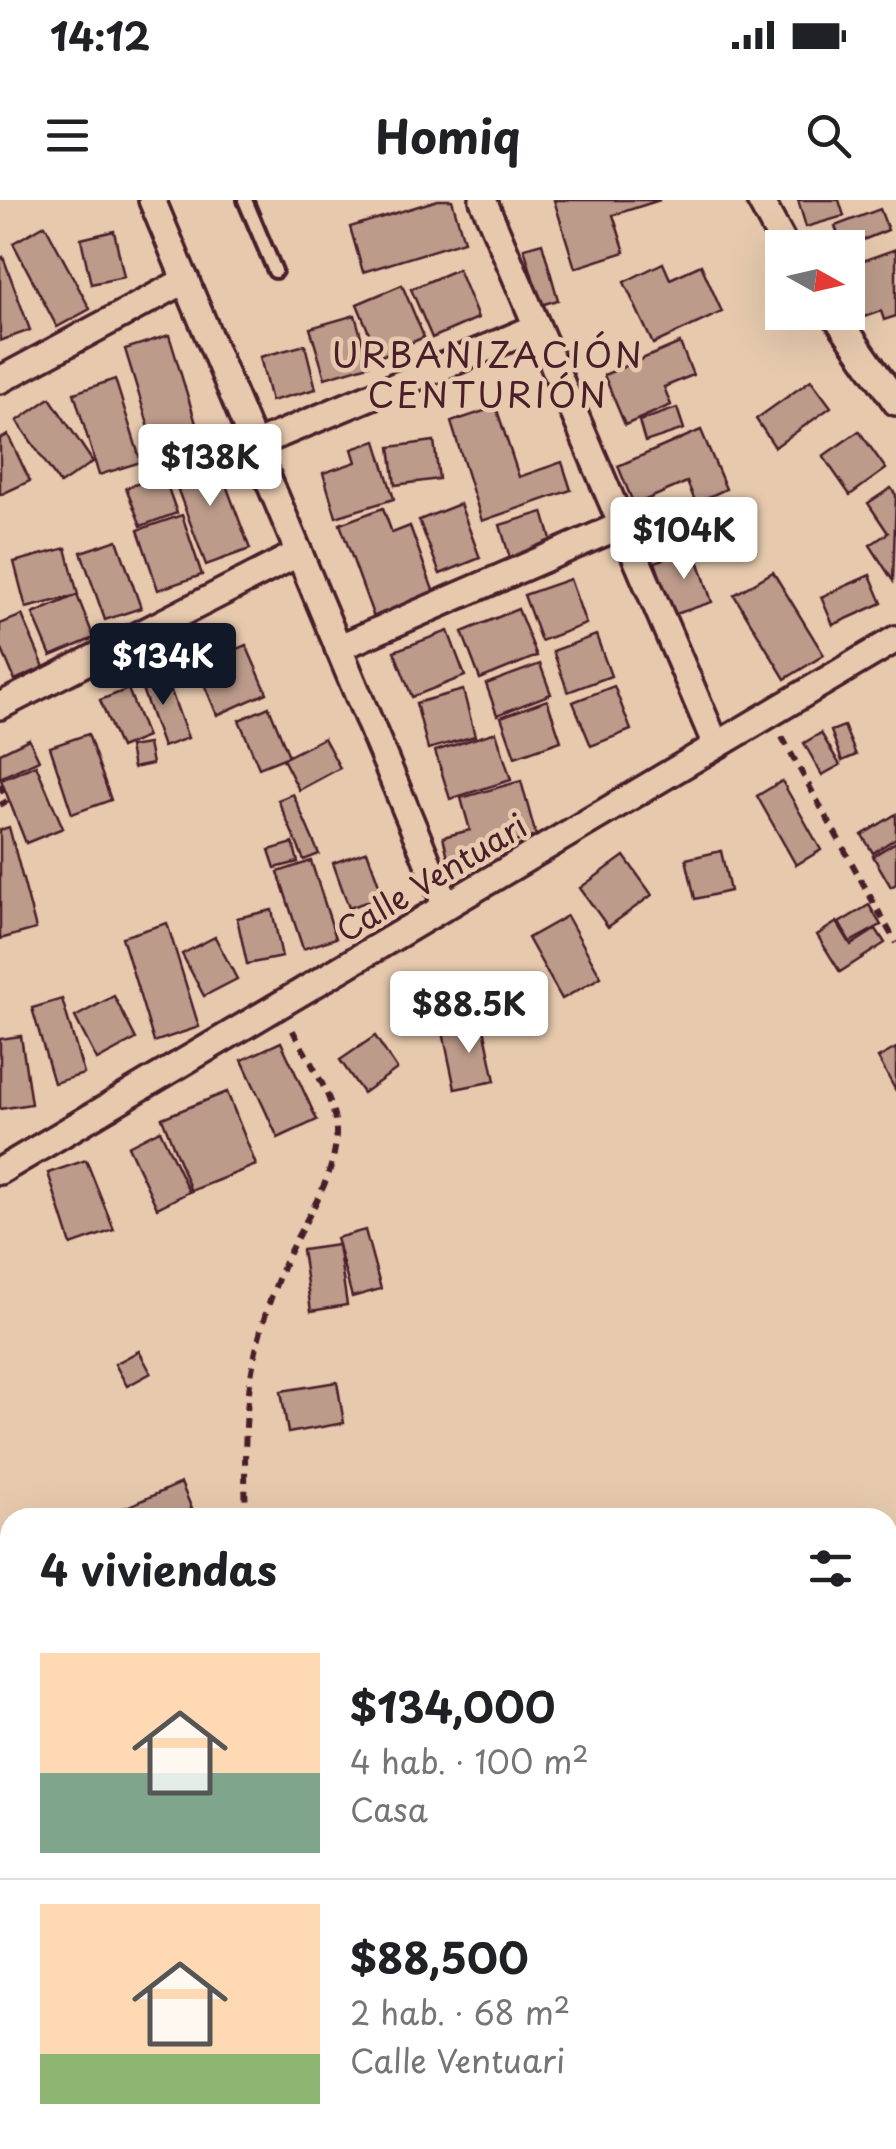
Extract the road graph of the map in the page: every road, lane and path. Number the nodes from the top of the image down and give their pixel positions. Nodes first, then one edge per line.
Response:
1 (246, 200) edge
2 (483, 200) edge
3 (760, 200) edge
4 (157, 201) edge
5 (776, 230) edge
6 (275, 271) dead end
7 (186, 280) junction
8 (538, 327) junction
9 (846, 330) edge
10 (0, 380) edge
11 (896, 402) edge
12 (254, 445) junction
13 (622, 526) junction
14 (298, 553) junction
15 (896, 639) edge
16 (338, 648) junction
17 (0, 706) edge
18 (769, 714) junction
19 (716, 745) junction
20 (0, 784) edge
21 (0, 804) edge
22 (446, 906) junction
23 (896, 942) edge
24 (281, 1005) junction
25 (0, 1172) edge
26 (246, 1508) edge

1 - 6 lane
2 - 8 street
3 - 5 street
4 - 7 street
7 - 10 street
7 - 12 street
8 - 12 street
8 - 13 street
9 - 11 street
12 - 14 street
13 - 16 street
13 - 19 street
14 - 16 street
14 - 17 street
15 - 18 street, Calle Ventuari
16 - 22 street
18 - 19 street, Calle Ventuari
18 - 23 path
19 - 22 street, Calle Ventuari
20 - 21 path
22 - 24 street, Calle Ventuari
24 - 25 street, Calle Ventuari
24 - 26 path

